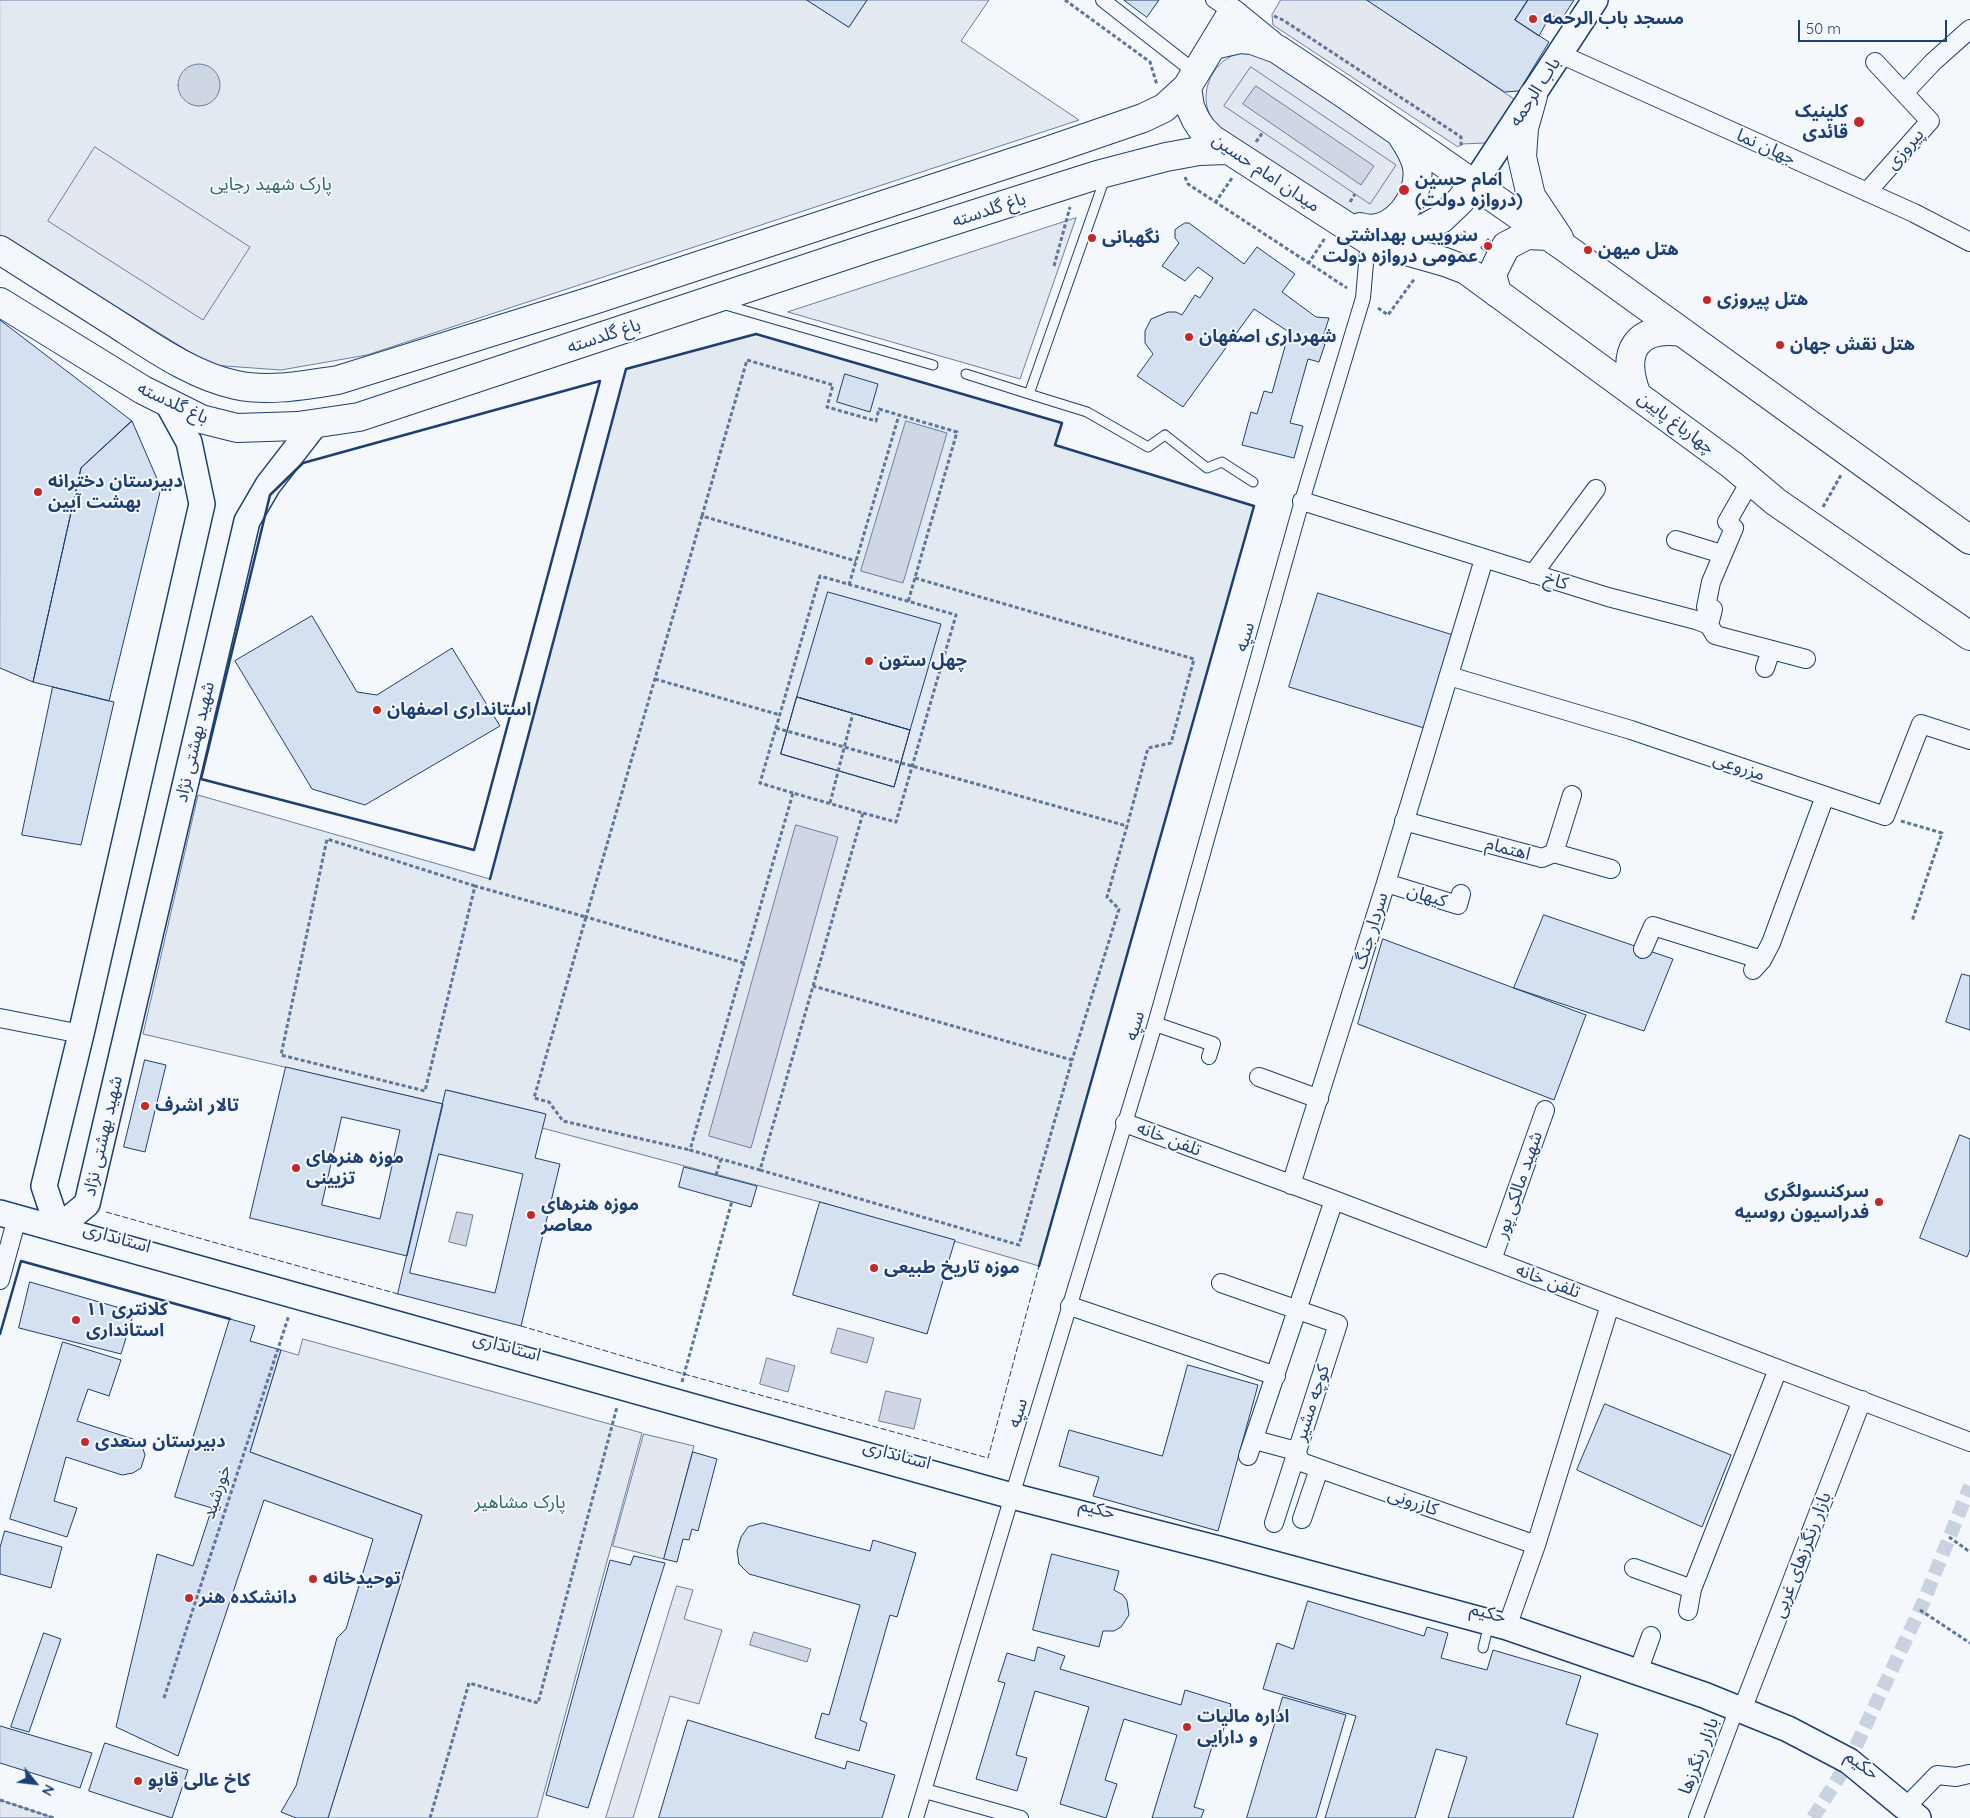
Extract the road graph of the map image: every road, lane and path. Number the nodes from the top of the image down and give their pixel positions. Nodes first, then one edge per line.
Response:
1 (1103, 0) edge
2 (1595, 0) edge
3 (1228, 4) edge
4 (1272, 14) dead end
5 (1970, 29) edge
6 (1213, 46) junction
7 (1277, 50) junction
8 (1560, 54) junction
9 (1876, 62) dead end
10 (1191, 80) junction
11 (1904, 93) junction
12 (1533, 96) junction
13 (1399, 131) junction
14 (1226, 150) junction
15 (990, 170) junction
16 (1107, 173) junction
17 (1480, 175) junction
18 (1067, 184) junction
19 (1867, 192) junction
20 (1001, 206) junction
21 (1337, 220) junction
22 (1368, 240) junction
23 (1970, 242) edge
24 (1558, 243) junction
25 (0, 250) edge
26 (1054, 266) dead end
27 (1497, 293) junction
28 (710, 300) junction
29 (0, 302) edge
30 (518, 324) junction
31 (1682, 332) junction
32 (530, 360) junction
33 (933, 365) dead end
34 (966, 374) dead end
35 (1636, 393) junction
36 (1029, 394) junction
37 (166, 402) junction
38 (898, 415) junction
39 (316, 423) junction
40 (1852, 455) junction
41 (1751, 480) junction
42 (1253, 482) dead end
43 (1596, 489) dead end
44 (1302, 501) junction
45 (702, 516) junction
46 (1812, 527) junction
47 (1676, 540) dead end
48 (1970, 540) edge
49 (1722, 554) junction
50 (1484, 559) junction
51 (856, 561) junction
52 (1533, 574) junction
53 (914, 578) junction
54 (850, 585) junction
55 (908, 602) junction
56 (1709, 624) junction
57 (1970, 636) edge
58 (1771, 650) junction
59 (1806, 659) dead end
60 (1765, 668) dead end
61 (1449, 676) junction
62 (655, 679) junction
63 (854, 713) dead end
64 (780, 715) junction
65 (776, 728) junction
66 (1970, 740) edge
67 (844, 747) junction
68 (912, 767) junction
69 (793, 793) junction
70 (1572, 795) dead end
71 (1826, 796) junction
72 (830, 803) junction
73 (863, 813) junction
74 (1874, 813) junction
75 (1404, 821) junction
76 (1127, 826) junction
77 (1554, 853) junction
78 (1611, 869) dead end
79 (1386, 883) junction
80 (475, 886) junction
81 (1461, 894) dead end
82 (586, 917) junction
83 (1912, 921) dead end
84 (1643, 948) dead end
85 (744, 963) junction
86 (813, 986) junction
87 (0, 1018) edge
88 (1155, 1024) junction
89 (81, 1034) junction
90 (1209, 1057) dead end
91 (1072, 1060) junction
92 (1259, 1078) dead end
93 (1319, 1099) junction
94 (1545, 1110) dead end
95 (1125, 1123) junction
96 (690, 1150) junction
97 (721, 1159) junction
98 (760, 1170) junction
99 (716, 1175) dead end
100 (1291, 1185) junction
101 (1334, 1200) junction
102 (732, 1202) dead end
103 (6, 1212) edge
104 (58, 1228) junction
105 (1492, 1260) junction
106 (0, 1280) edge
107 (1221, 1283) dead end
108 (296, 1295) junction
109 (1610, 1305) junction
110 (1070, 1306) junction
111 (1298, 1309) junction
112 (1778, 1369) junction
113 (1276, 1376) junction
114 (622, 1387) junction
115 (679, 1394) junction
116 (1862, 1400) junction
117 (1255, 1440) junction
118 (1970, 1442) edge
119 (1296, 1451) junction
120 (1248, 1456) dead end
121 (1319, 1469) junction
122 (1013, 1492) junction
123 (1302, 1519) dead end
124 (1274, 1523) dead end
125 (1949, 1537) dead end
126 (1536, 1545) junction
127 (1970, 1552) edge
128 (1634, 1568) dead end
129 (1692, 1589) junction
130 (1920, 1610) dead end
131 (1688, 1611) dead end
132 (1502, 1622) junction
133 (1651, 1636) dead end
134 (1970, 1643) edge
135 (1483, 1648) dead end
136 (1640, 1668) junction
137 (164, 1698) dead end
138 (1741, 1707) junction
139 (1969, 1774) edge
140 (925, 1791) junction
141 (0, 1800) edge
142 (1911, 1810) edge
143 (54, 1818) edge
144 (430, 1818) edge
145 (916, 1818) edge
146 (1021, 1818) edge
147 (1696, 1818) edge
148 (1928, 1818) edge

1 - 10 street
2 - 8 main road, باب الرحمه
3 - 6 main road
3 - 7 main road
4 - 17 path
5 - 11 street
6 - 7 main road, میدان امام حسین
6 - 10 main road
7 - 13 main road, میدان امام حسین
8 - 12 main road, باب الرحمه
8 - 19 street, جهان نما
9 - 11 street, پیروزی
10 - 14 main road, میدان امام حسین
10 - 15 main road
11 - 19 street, پیروزی
12 - 17 main road, باب الرحمه
12 - 24 main road
13 - 17 main road, میدان امام حسین
13 - 21 main road, میدان امام حسین
14 - 16 main road, باغ گلدسته
14 - 21 main road, میدان امام حسین
15 - 20 main road
15 - 30 main road
16 - 18 main road, باغ گلدسته
16 - 36 lane
17 - 22 main road
17 - 24 main road
18 - 20 main road, باغ گلدسته
18 - 26 path
19 - 23 street, جهان نما
20 - 28 main road, باغ گلدسته
21 - 22 main road, میدان امام حسین
22 - 27 main road, چهارباغ پایین
22 - 44 street, سپه
24 - 27 main road
24 - 31 main road
25 - 30 main road
27 - 35 main road, چهارباغ پایین
28 - 32 main road, باغ گلدسته
28 - 33 lane
29 - 37 main road, باغ گلدسته
30 - 32 main road
31 - 35 main road
31 - 40 main road
32 - 39 main road, باغ گلدسته
34 - 36 lane
35 - 41 main road, چهارباغ پایین
36 - 42 lane
37 - 39 main road, باغ گلدسته
37 - 89 main road
38 - 45 path
38 - 51 path
38 - 53 path
39 - 104 main road, شهید بهشتی نژاد
40 - 46 path
40 - 48 main road
41 - 46 main road, چهارباغ پایین
41 - 49 street
43 - 52 street
44 - 50 street, کاخ
44 - 88 street, سپه
45 - 51 path
45 - 62 path
46 - 57 main road, چهارباغ پایین
47 - 49 street
49 - 56 street
50 - 52 street, کاخ
50 - 61 street, سردار جنگ
51 - 54 path
52 - 56 street, کاخ
53 - 55 path
53 - 76 path
54 - 55 path
54 - 64 path
55 - 68 path
56 - 58 street, کاخ
58 - 59 street, کاخ
58 - 60 street
61 - 71 street, مزروعی
61 - 75 street, سردار جنگ
62 - 64 path
62 - 82 path
63 - 67 path
64 - 65 path
65 - 67 path
65 - 69 path
66 - 74 street
67 - 68 path
67 - 72 path
68 - 73 path
68 - 76 path
69 - 72 path
69 - 85 path
70 - 77 street
71 - 74 street, مزروعی
71 - 84 street
72 - 73 path
73 - 86 path
74 - 83 path
75 - 77 street, اهتمام
75 - 79 street, سردار جنگ
76 - 91 path
77 - 78 street, اهتمام
79 - 81 street, کیهان
79 - 93 street, سردار جنگ
80 - 80 path
80 - 82 path
82 - 85 path
82 - 96 path
85 - 96 path
86 - 91 path
86 - 98 path
87 - 89 street
88 - 90 street
88 - 95 street, سپه
89 - 104 main road
91 - 98 path
92 - 93 street
93 - 100 street, سردار جنگ
94 - 105 street, شهید مالکی پور
95 - 100 street, تلفن خانه
95 - 110 street, سپه
96 - 97 path
97 - 98 path
97 - 99 path
100 - 101 street, تلفن خانه
101 - 105 street, تلفن خانه
101 - 111 street
102 - 115 path
103 - 104 main road, استانداری
103 - 106 street
103 - 115 lane, استانداری
104 - 108 main road, استانداری
105 - 109 street, تلفن خانه
107 - 111 street
108 - 114 main road, استانداری
108 - 137 path, خورشید
109 - 112 street, تلفن خانه
109 - 126 street
110 - 113 street
110 - 122 street, سپه
111 - 113 street
111 - 119 street, كوچه مشير
112 - 116 street, تلفن خانه
112 - 129 street
113 - 117 street
114 - 122 main road, استانداری
114 - 144 path
115 - 122 lane, استانداری
116 - 118 street, تلفن خانه
116 - 138 street, بازار رنگرزهای غربی
117 - 119 street
117 - 120 street
119 - 121 street, کازرونی
119 - 124 street, كوچه مشير
121 - 123 street
121 - 126 street, کازرونی
122 - 132 main road, حکیم
122 - 140 street, سپه
125 - 127 path
126 - 132 street
128 - 129 street
129 - 131 street
130 - 134 path
132 - 135 lane
132 - 136 main road, حکیم
133 - 136 street
136 - 138 main road, حکیم
138 - 142 main road, حکیم
138 - 147 street, بازار رنگرزها
139 - 142 street
140 - 145 street, سپه
140 - 146 street
141 - 143 path
142 - 148 lane, حکیم

